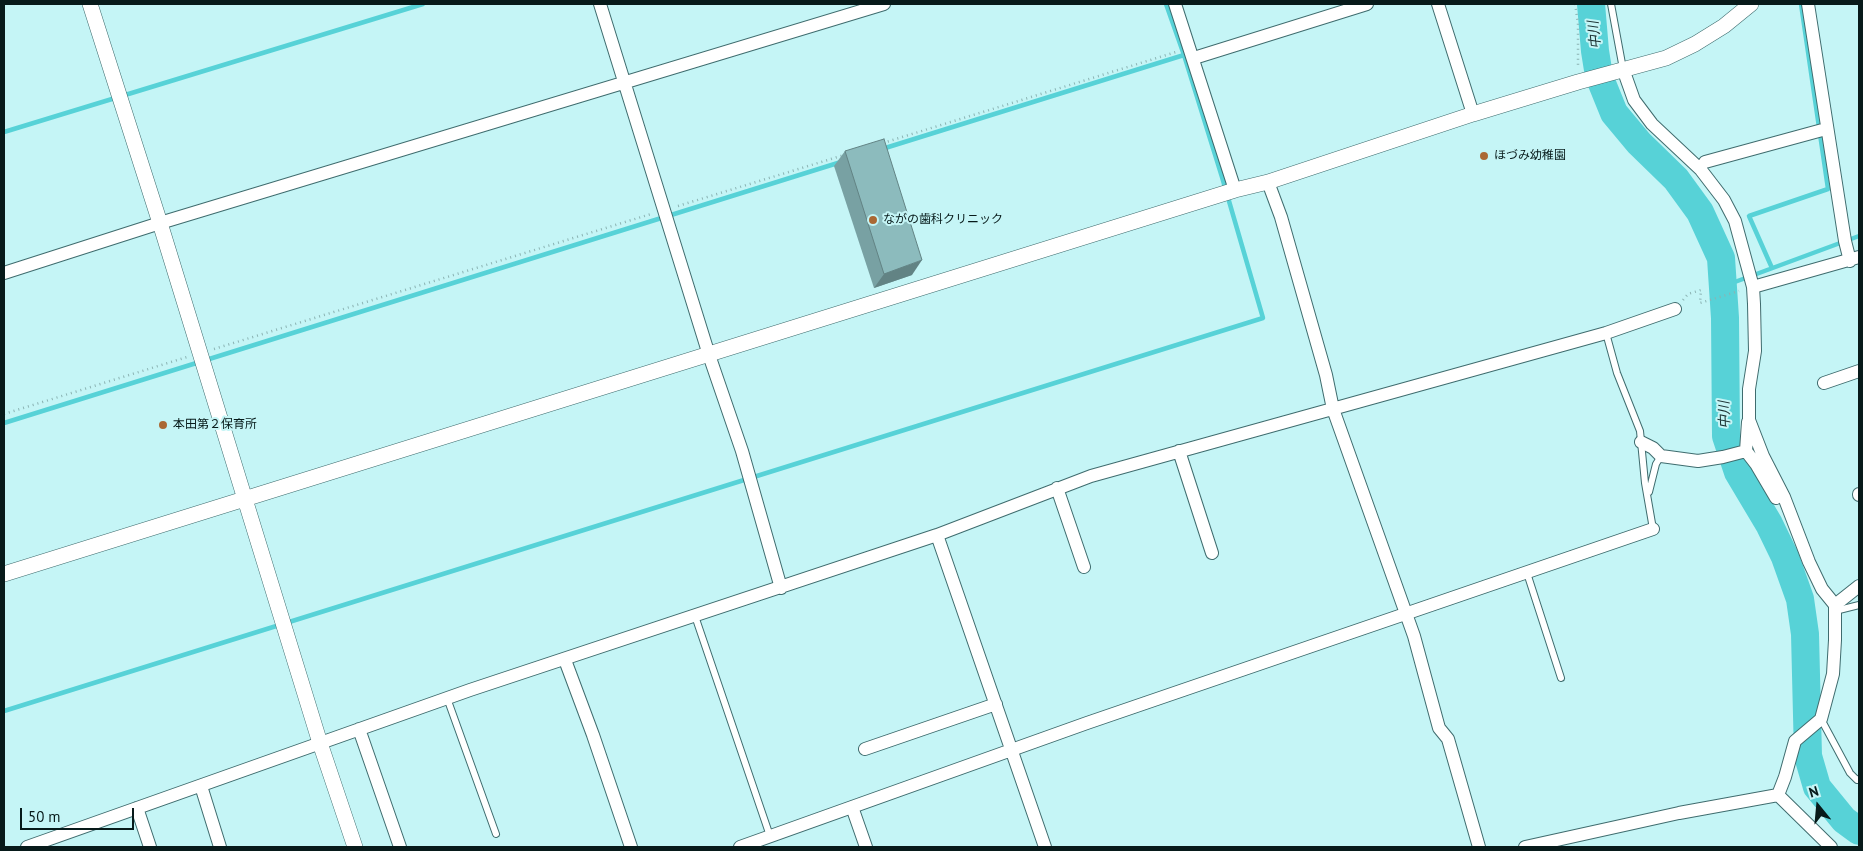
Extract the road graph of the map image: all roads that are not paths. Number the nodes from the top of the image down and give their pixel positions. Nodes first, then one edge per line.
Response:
1 (90, 4) edge
2 (600, 4) edge
3 (884, 4) edge
4 (1175, 4) edge
5 (1367, 4) edge
6 (1438, 4) edge
7 (1611, 4) edge
8 (1751, 4) edge
9 (1808, 4) edge
10 (1192, 53) junction
11 (1623, 69) junction
12 (623, 82) junction
13 (1473, 114) junction
14 (1826, 129) junction
15 (1706, 162) dead end
16 (1268, 182) junction
17 (1235, 190) junction
18 (160, 223) junction
19 (1855, 259) edge
20 (4, 273) edge
21 (1753, 287) junction
22 (1675, 310) road end
23 (1606, 333) junction
24 (709, 355) junction
25 (1859, 371) edge
26 (1824, 383) dead end
27 (1333, 409) junction
28 (1749, 420) junction
29 (1642, 442) junction
30 (1179, 451) junction
31 (1742, 452) junction
32 (1661, 456) junction
33 (1057, 488) junction
34 (1648, 497) junction
35 (244, 500) junction
36 (1789, 512) junction
37 (1653, 530) joint
38 (937, 536) junction
39 (1212, 553) dead end
40 (1084, 567) dead end
41 (1527, 573) junction
42 (4, 574) edge
43 (1859, 586) edge
44 (781, 588) junction
45 (1859, 605) edge
46 (1835, 608) junction
47 (1406, 614) junction
48 (696, 616) junction
49 (565, 660) junction
50 (1562, 678) dead end
51 (447, 698) junction
52 (996, 704) junction
53 (1818, 722) junction
54 (359, 729) junction
55 (320, 743) junction
56 (865, 749) dead end
57 (1012, 750) junction
58 (1859, 779) edge
59 (201, 786) junction
60 (1778, 795) junction
61 (852, 807) junction
62 (137, 808) junction
63 (496, 834) dead end
64 (770, 836) junction
65 (27, 847) edge
66 (150, 847) edge
67 (220, 847) edge
68 (356, 847) edge
69 (400, 847) edge
70 (631, 847) edge
71 (740, 847) edge
72 (866, 847) edge
73 (1045, 847) edge
74 (1479, 847) edge
75 (1525, 847) edge
76 (1831, 847) edge

1 - 18 street
2 - 12 street
3 - 12 street
4 - 10 street
5 - 10 street
6 - 13 street
7 - 11 lane
8 - 11 street
9 - 14 street
10 - 17 street
11 - 13 street
11 - 21 street
12 - 18 street
12 - 24 street
13 - 16 street
14 - 15 street
14 - 19 street
16 - 17 street
16 - 27 street
17 - 24 street
18 - 20 street
18 - 35 street
19 - 21 street
21 - 28 street
22 - 23 street
23 - 27 street
23 - 29 lane
24 - 35 street
24 - 44 street
25 - 26 street
27 - 30 street
27 - 47 street
28 - 31 street
28 - 36 street
29 - 32 street
29 - 34 lane
30 - 33 street
30 - 39 street
31 - 32 street
31 - 36 street
32 - 34 lane
33 - 38 street
33 - 40 street
34 - 37 lane
35 - 42 street
35 - 55 street
36 - 46 street
37 - 41 street
38 - 44 street
38 - 52 street
41 - 47 street
41 - 50 lane
43 - 46 street
44 - 48 street
45 - 46 lane
46 - 53 street
47 - 57 street
47 - 74 street
48 - 49 street
48 - 64 lane
49 - 51 street
49 - 70 street
51 - 54 street
51 - 63 lane
52 - 56 street
52 - 57 street
53 - 58 lane
53 - 60 street
54 - 55 street
54 - 69 street
55 - 59 street
55 - 68 street
57 - 61 street
57 - 73 street
59 - 62 street
59 - 67 street
60 - 75 street
60 - 76 street
61 - 64 street
61 - 72 street
62 - 65 street
62 - 66 street
64 - 71 street

